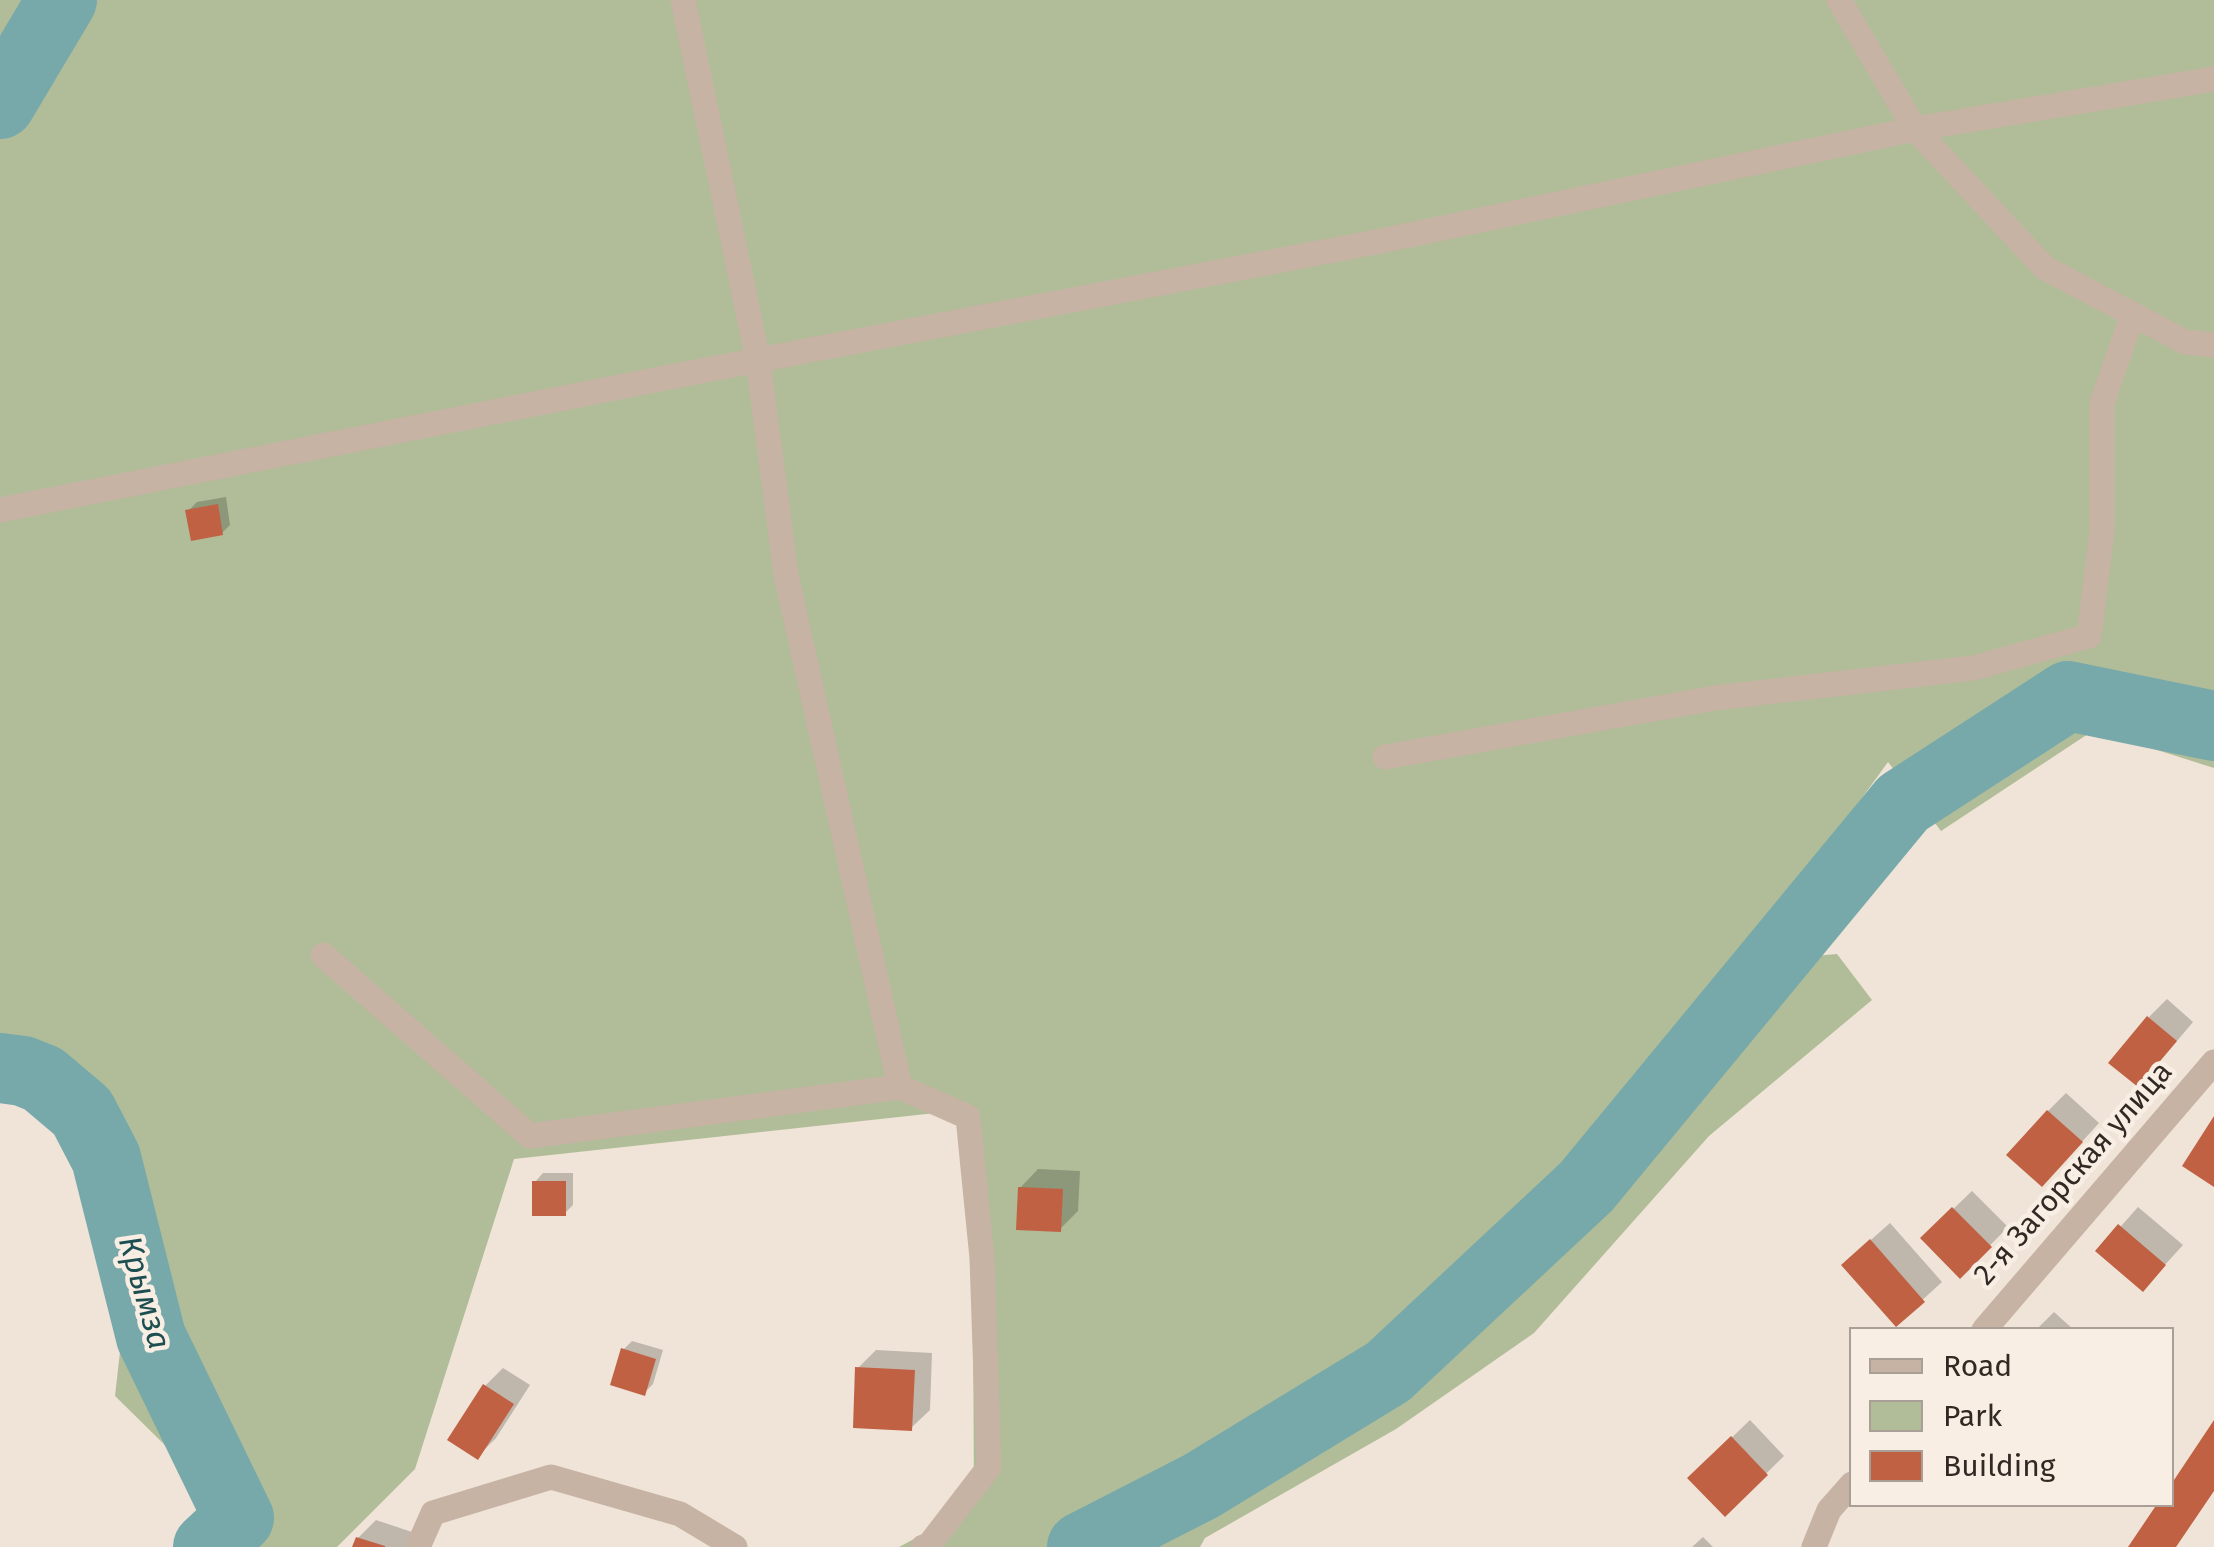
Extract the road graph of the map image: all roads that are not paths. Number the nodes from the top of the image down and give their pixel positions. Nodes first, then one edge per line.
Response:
1 (682, 0) edge
2 (1839, 0) edge
3 (2214, 78) edge
4 (1916, 129) junction
5 (2133, 314) junction
6 (2214, 346) edge
7 (758, 360) junction
8 (0, 510) edge
9 (1386, 757) dead end
10 (323, 955) dead end
11 (2214, 1062) edge
12 (900, 1087) junction
13 (1987, 1327) edge
14 (1849, 1487) edge
15 (418, 1547) edge
16 (735, 1547) edge
17 (923, 1547) edge
18 (1814, 1547) edge

1 - 7 street
2 - 4 street
3 - 4 street
4 - 5 street
4 - 7 street
5 - 6 street
5 - 9 street
7 - 8 street
7 - 12 street
10 - 12 street
11 - 13 street, 2-я Загорская улица
12 - 17 street
14 - 18 street
15 - 16 street

